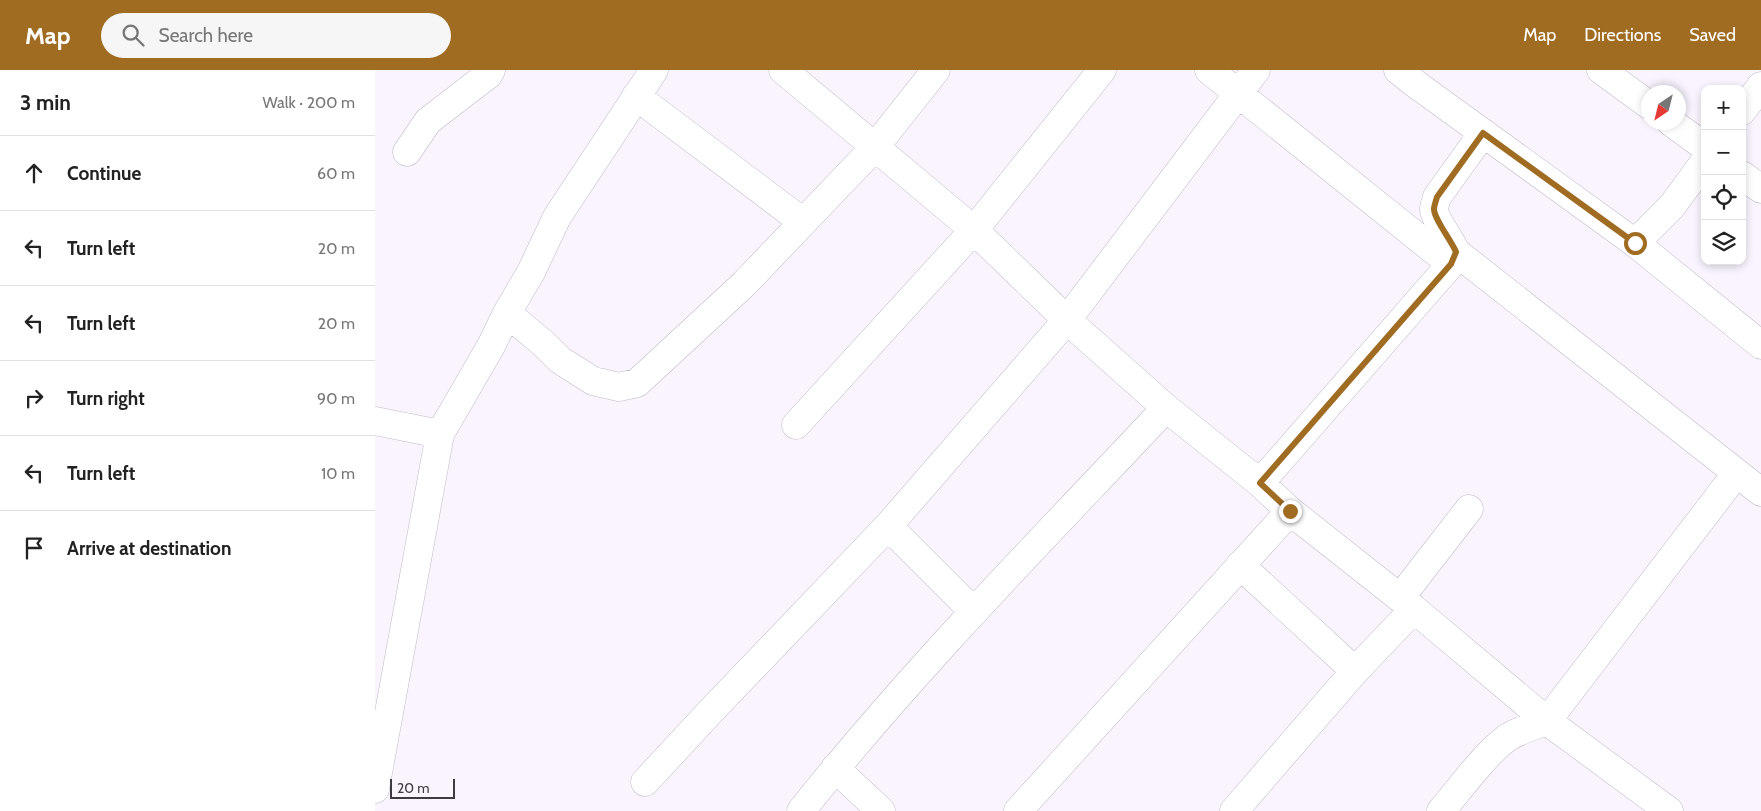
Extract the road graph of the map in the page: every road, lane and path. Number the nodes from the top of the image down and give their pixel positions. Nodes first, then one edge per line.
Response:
1 (491, 70) edge
2 (654, 70) edge
3 (783, 70) edge
4 (936, 70) edge
5 (1102, 70) edge
6 (1209, 70) edge
7 (1256, 70) edge
8 (1398, 70) edge
9 (1601, 70) edge
10 (1761, 86) edge
11 (1239, 93) junction
12 (636, 96) junction
13 (1641, 99) edge
14 (1746, 106) edge
15 (1682, 130) edge
16 (1483, 133) junction
17 (1701, 144) edge
18 (875, 147) junction
19 (407, 152) dead end
20 (1701, 166) edge
21 (1746, 178) edge
22 (1761, 189) edge
23 (803, 222) junction
24 (974, 230) junction
25 (1635, 243) junction
26 (1453, 258) junction
27 (507, 313) junction
28 (1067, 320) junction
29 (1761, 345) edge
30 (1166, 408) junction
31 (375, 421) edge
32 (796, 425) dead end
33 (440, 434) junction
34 (1736, 474) junction
35 (1260, 483) junction
36 (1761, 492) edge
37 (1469, 509) dead end
38 (1290, 511) junction
39 (888, 526) junction
40 (1240, 565) junction
41 (1407, 604) junction
42 (974, 612) junction
43 (1355, 671) junction
44 (1547, 721) junction
45 (835, 768) junction
46 (645, 782) dead end
47 (375, 789) edge
48 (801, 811) edge
49 (881, 811) edge
50 (1018, 811) edge
51 (1234, 811) edge
52 (1441, 811) edge
53 (1669, 811) edge

1 - 19 street
2 - 12 street
3 - 18 street
4 - 18 street
5 - 24 street
6 - 11 street
7 - 11 street
8 - 16 street
9 - 13 street
10 - 14 street
11 - 26 street
11 - 28 street
12 - 23 street
12 - 27 street
15 - 17 street
16 - 25 street
16 - 26 street
18 - 23 street
18 - 24 street
20 - 25 street
21 - 22 street
23 - 27 street
24 - 28 street
24 - 32 street
25 - 29 street
26 - 34 street
26 - 35 street
27 - 33 street
28 - 30 street
28 - 39 street
30 - 35 street
30 - 42 street
31 - 33 street
33 - 47 street
34 - 36 street
34 - 44 street
35 - 38 street
37 - 41 street
38 - 40 street
38 - 41 street
39 - 42 street
39 - 46 street
40 - 43 street
40 - 50 street
41 - 43 street
41 - 44 street
42 - 45 street
43 - 51 street
44 - 52 street
44 - 53 street
45 - 48 street
45 - 49 street

